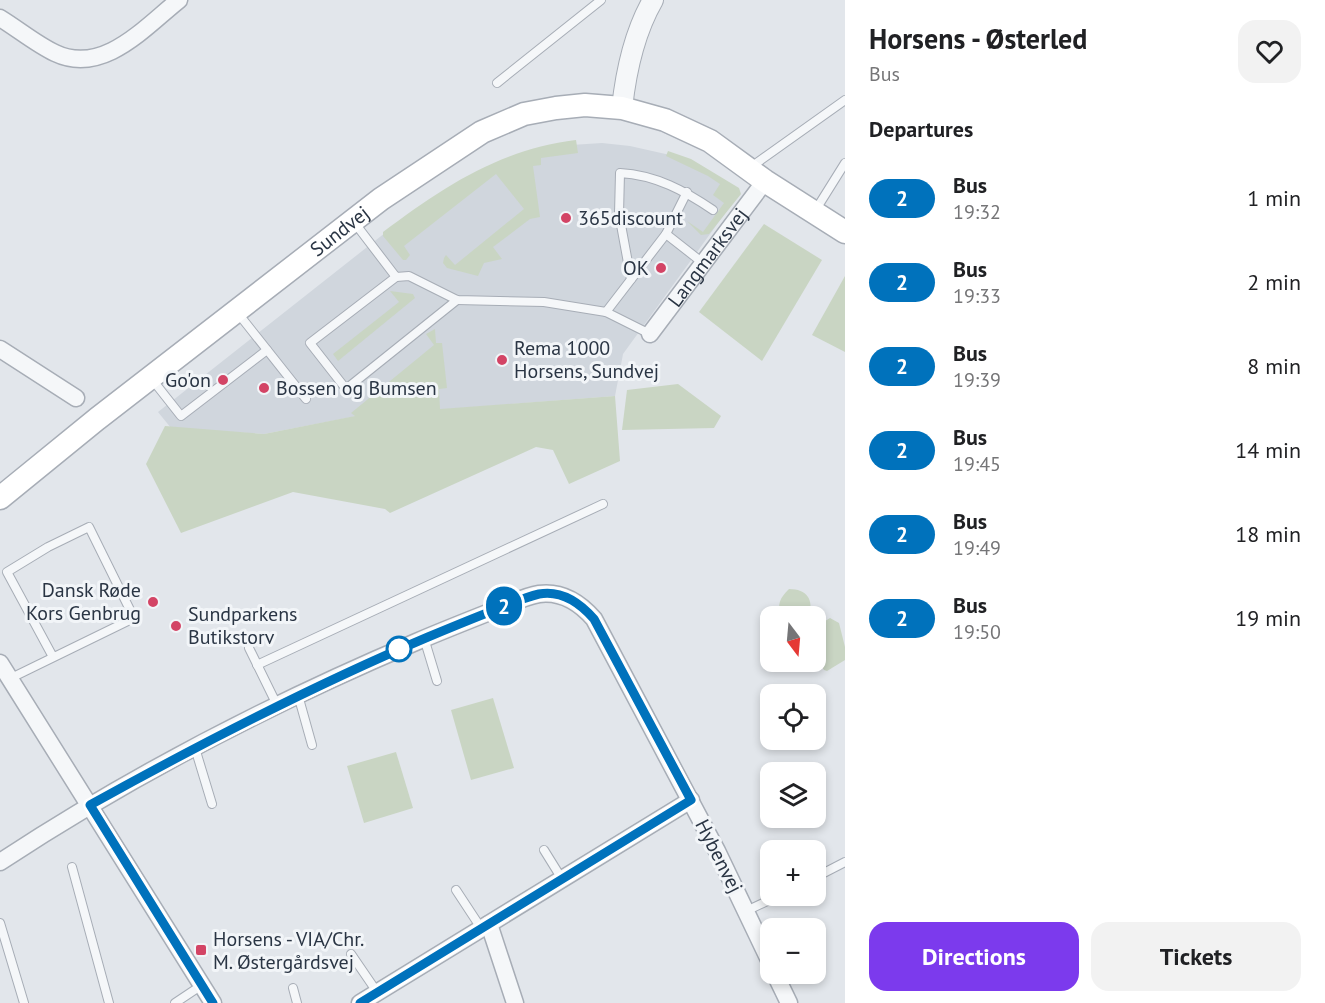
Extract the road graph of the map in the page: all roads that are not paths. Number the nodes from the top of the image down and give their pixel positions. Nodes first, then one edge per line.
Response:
1 (180, 0) edge
2 (601, 0) edge
3 (653, 0) edge
4 (0, 18) edge
5 (497, 83) dead end
6 (845, 100) edge
7 (622, 108) junction
8 (845, 163) edge
9 (757, 175) junction
10 (687, 192) junction
11 (713, 210) dead end
12 (814, 213) junction
13 (354, 222) junction
14 (845, 232) edge
15 (666, 234) junction
16 (703, 263) junction
17 (396, 277) junction
18 (631, 279) junction
19 (457, 300) junction
20 (236, 311) junction
21 (606, 312) junction
22 (650, 334) joint
23 (0, 349) edge
24 (267, 350) junction
25 (150, 378) junction
26 (76, 398) dead end
27 (306, 399) dead end
28 (0, 498) edge
29 (603, 504) dead end
30 (424, 638) junction
31 (249, 648) dead end
32 (53, 657) junction
33 (0, 663) edge
34 (257, 665) junction
35 (9, 679) junction
36 (437, 681) dead end
37 (298, 695) junction
38 (277, 705) junction
39 (312, 745) dead end
40 (195, 748) junction
41 (691, 800) junction
42 (212, 804) dead end
43 (90, 805) junction
44 (544, 850) dead end
45 (0, 862) edge
46 (845, 862) edge
47 (72, 867) dead end
48 (826, 872) edge
49 (562, 879) junction
50 (456, 890) dead end
51 (760, 904) edge
52 (746, 911) junction
53 (0, 923) edge
54 (485, 926) junction
55 (760, 941) edge
56 (351, 954) dead end
57 (780, 984) edge
58 (203, 985) junction
59 (293, 988) dead end
60 (377, 992) junction
61 (24, 1003) edge
62 (109, 1003) edge
63 (175, 1003) edge
64 (213, 1003) edge
65 (297, 1003) edge
66 (360, 1003) edge
67 (514, 1003) edge
68 (789, 1003) edge

1 - 4 street
2 - 5 lane
3 - 7 street
6 - 9 lane
7 - 9 main road
7 - 13 main road, Sundvej
8 - 12 lane
9 - 12 main road
9 - 16 street, Langmarksvej
10 - 11 lane
10 - 15 lane
10 - 18 lane
12 - 14 main road
13 - 17 lane
13 - 20 main road, Sundvej
15 - 16 lane
15 - 18 lane
16 - 22 street, Langmarksvej
17 - 19 lane
17 - 19 lane
18 - 21 lane
19 - 21 lane
20 - 24 lane
20 - 25 main road, Sundvej
21 - 22 lane
23 - 26 street
24 - 25 lane
24 - 27 lane
25 - 28 main road, Sundvej
29 - 34 lane
30 - 36 lane
30 - 37 street
30 - 41 street, Hybenvej
31 - 34 lane
32 - 32 lane
32 - 35 lane
33 - 35 street
34 - 38 lane
35 - 43 street
37 - 38 street
37 - 39 lane
38 - 40 street
40 - 42 lane
40 - 43 street
41 - 49 street
41 - 52 street, Hybenvej
43 - 45 street
43 - 58 street
44 - 49 lane
46 - 48 lane
47 - 62 lane
49 - 54 street
50 - 54 lane
51 - 52 lane
52 - 55 street, Hybenvej
53 - 61 lane
54 - 60 street
54 - 67 street
56 - 60 lane
57 - 68 street
58 - 63 lane
58 - 64 street
59 - 65 lane
60 - 66 street

